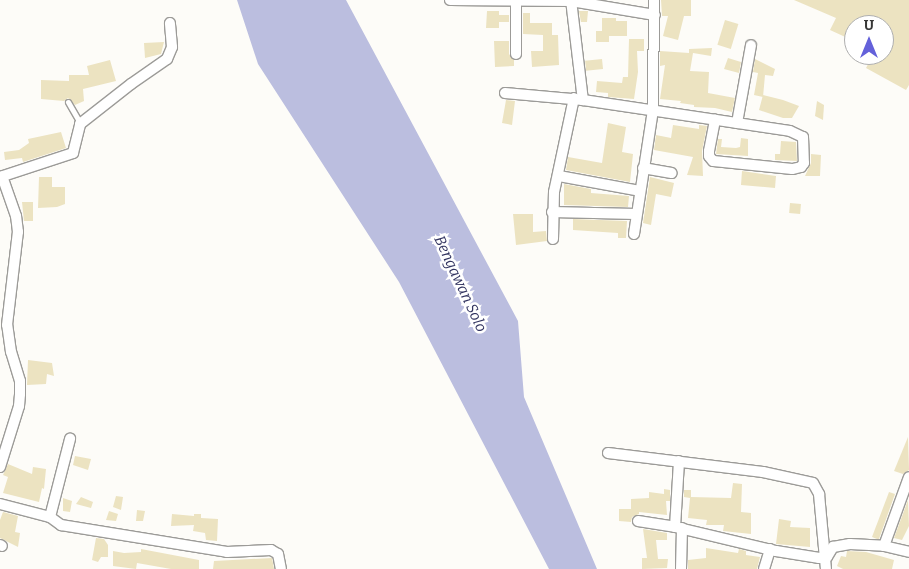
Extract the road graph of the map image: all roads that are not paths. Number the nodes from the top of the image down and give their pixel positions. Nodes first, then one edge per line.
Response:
1 (450, 0) edge
2 (571, 0) edge
3 (654, 0) edge
4 (516, 2) junction
5 (655, 15) junction
6 (170, 23) dead end
7 (751, 45) dead end
8 (516, 54) dead end
9 (505, 93) dead end
10 (579, 99) junction
11 (68, 102) dead end
12 (653, 110) junction
13 (715, 120) junction
14 (737, 123) junction
15 (80, 124) junction
16 (643, 168) junction
17 (672, 173) dead end
18 (1, 176) edge
19 (558, 176) junction
20 (640, 191) junction
21 (552, 212) junction
22 (636, 214) junction
23 (634, 234) dead end
24 (553, 239) dead end
25 (5, 353) edge
26 (70, 439) dead end
27 (608, 453) dead end
28 (679, 461) junction
29 (0, 467) edge
30 (909, 477) edge
31 (0, 504) edge
32 (50, 517) junction
33 (638, 521) dead end
34 (679, 528) junction
35 (884, 546) junction
36 (770, 549) junction
37 (909, 552) edge
38 (827, 556) junction
39 (281, 569) edge
40 (682, 569) edge
41 (764, 569) edge
42 (826, 569) edge

1 - 4 street
2 - 4 street
2 - 5 street
2 - 10 street
3 - 5 street
4 - 8 street
5 - 12 street
6 - 15 street
7 - 14 street
9 - 10 street
10 - 12 street
10 - 19 street
11 - 15 lane
12 - 13 street
12 - 16 street
13 - 14 street
13 - 14 street
15 - 18 street
16 - 17 street
16 - 20 street
18 - 25 street
19 - 20 street
19 - 21 street
20 - 22 street
21 - 22 street
21 - 24 street
22 - 23 street
25 - 29 street
26 - 32 street
27 - 28 street
28 - 34 street
28 - 38 street
30 - 35 street
31 - 32 street
32 - 39 street
33 - 34 street
34 - 36 street
34 - 40 street
35 - 37 street
35 - 38 street
36 - 38 street
36 - 41 street
38 - 42 street

